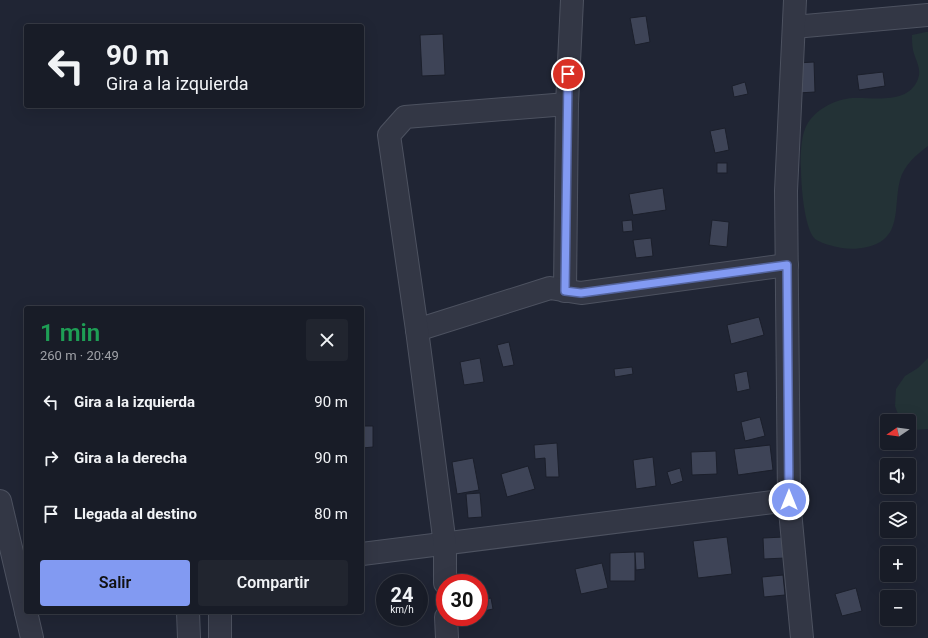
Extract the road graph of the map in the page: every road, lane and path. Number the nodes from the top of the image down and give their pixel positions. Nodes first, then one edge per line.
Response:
1 (572, 0) edge
2 (795, 0) edge
3 (928, 15) edge
4 (794, 27) junction
5 (567, 104) junction
6 (787, 265) junction
7 (565, 291) junction
8 (417, 330) junction
9 (789, 500) junction
10 (0, 501) edge
11 (444, 544) junction
12 (364, 554) edge
13 (445, 574) edge
14 (24, 603) edge
15 (26, 614) edge
16 (188, 614) edge
17 (220, 614) edge
18 (446, 626) edge
19 (32, 638) edge
20 (189, 638) edge
21 (220, 638) edge
22 (446, 638) edge
23 (802, 638) edge

1 - 5 street
2 - 4 street
3 - 4 street
4 - 6 street
5 - 7 street
5 - 8 street
6 - 7 street
6 - 9 street
7 - 8 street
8 - 11 street
9 - 11 street
9 - 23 street
10 - 14 street
11 - 12 street
11 - 13 street
15 - 19 street
16 - 20 street
17 - 21 street
18 - 22 street

